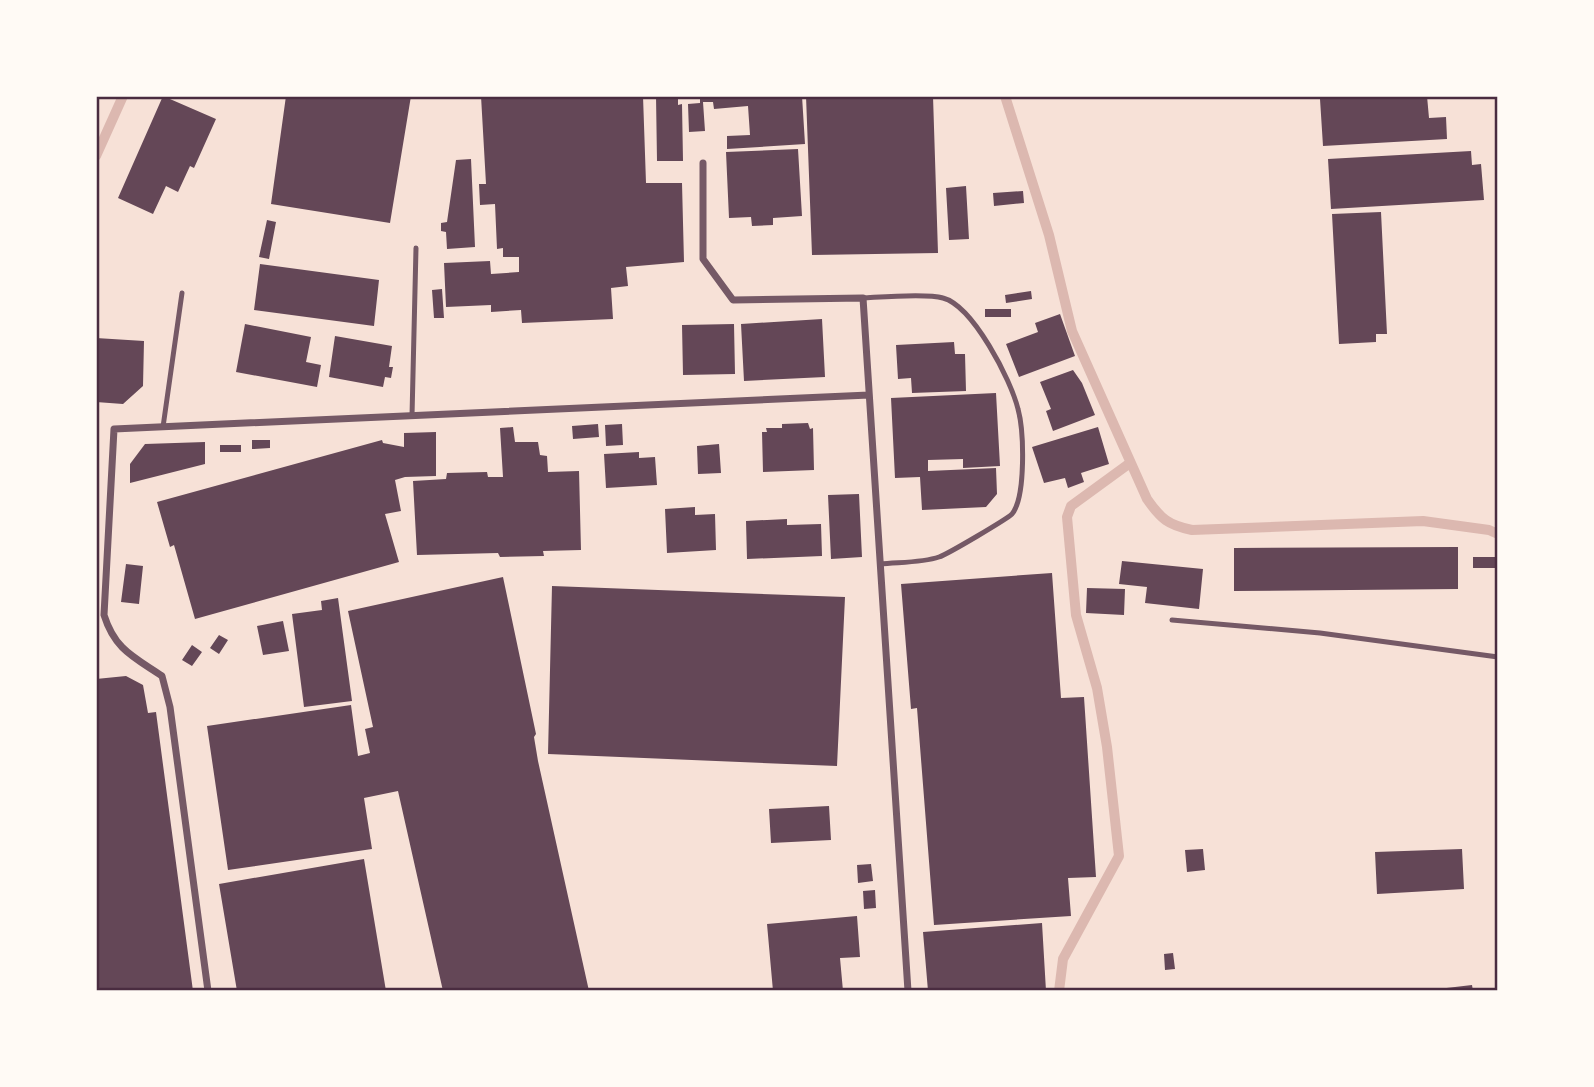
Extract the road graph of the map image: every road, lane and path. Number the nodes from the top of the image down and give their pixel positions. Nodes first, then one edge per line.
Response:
1 (703, 163) dead end
2 (416, 248) dead end
3 (182, 293) dead end
4 (863, 298) junction
5 (869, 395) junction
6 (412, 416) junction
7 (163, 427) junction
8 (880, 564) junction
9 (1172, 620) dead end
10 (1498, 657) edge
11 (208, 991) edge
12 (908, 991) edge

1 - 4 street
2 - 6 lane
3 - 7 lane
4 - 5 street
4 - 8 lane
5 - 6 street
5 - 8 street
6 - 7 street
7 - 11 street
8 - 12 street
9 - 10 lane

